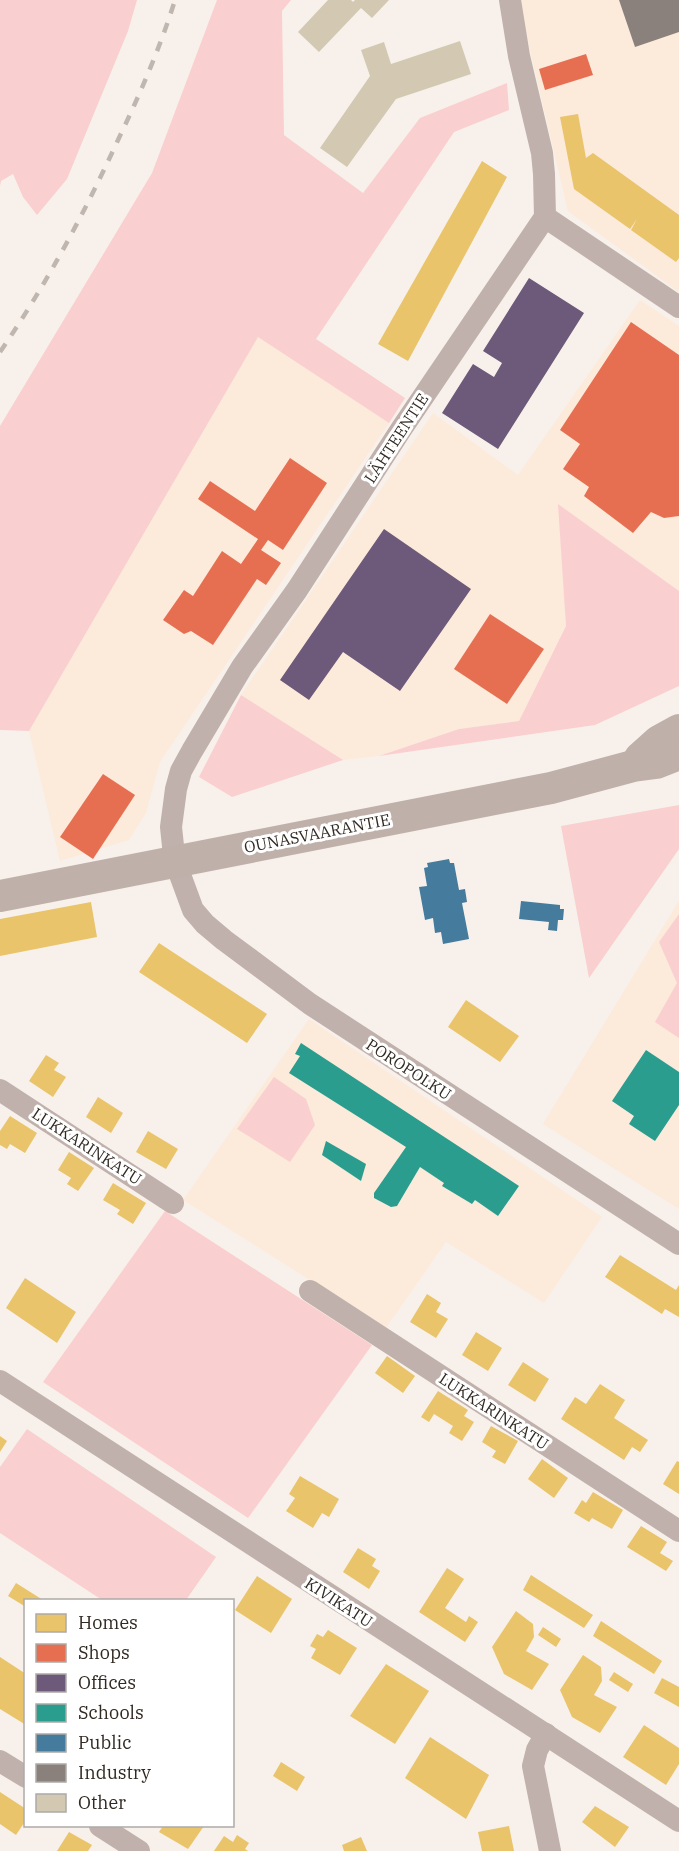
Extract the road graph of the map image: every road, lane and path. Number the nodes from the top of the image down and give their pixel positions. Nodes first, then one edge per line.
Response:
1 (510, 0) edge
2 (545, 217) junction
3 (679, 307) edge
4 (679, 730) edge
5 (679, 754) edge
6 (633, 766) junction
7 (177, 860) junction
8 (0, 896) edge
9 (0, 1090) edge
10 (173, 1203) dead end
11 (679, 1244) edge
12 (310, 1291) dead end
13 (0, 1381) edge
14 (679, 1531) edge
15 (546, 1734) junction
16 (0, 1761) edge
17 (24, 1776) edge
18 (679, 1821) edge
19 (102, 1827) edge
20 (139, 1851) edge
21 (550, 1851) edge

1 - 2 street
2 - 3 street
2 - 7 street, LÄHTEENTIE
4 - 6 street, OUNASVAARANTIE
5 - 6 street, OUNASVAARANTIE
6 - 7 street, OUNASVAARANTIE
7 - 8 street, OUNASVAARANTIE
7 - 11 street, POROPOLKU
9 - 10 street, LUKKARINKATU
12 - 14 street, LUKKARINKATU
13 - 15 street, KIVIKATU
15 - 18 street, KIVIKATU
15 - 21 street
16 - 17 street
19 - 20 street

